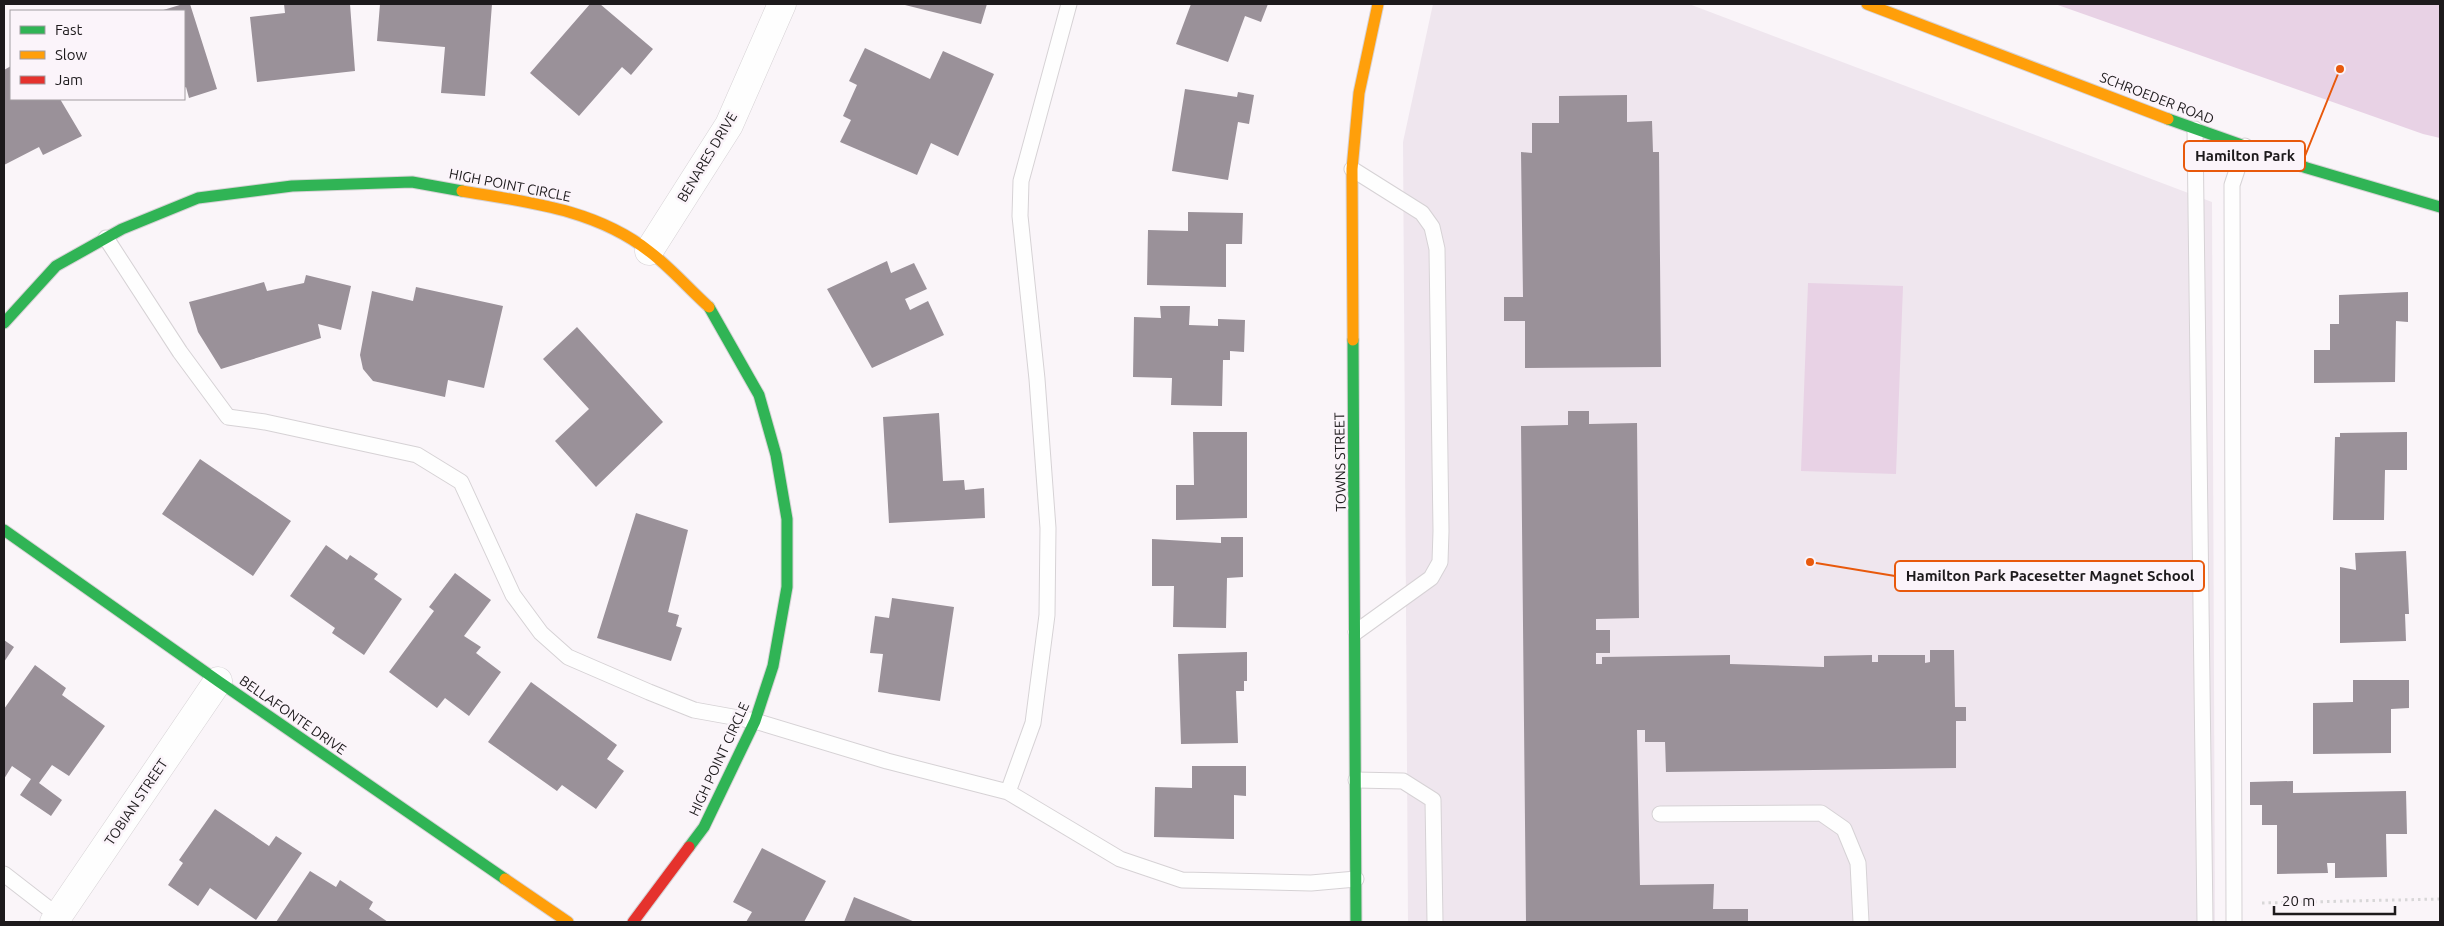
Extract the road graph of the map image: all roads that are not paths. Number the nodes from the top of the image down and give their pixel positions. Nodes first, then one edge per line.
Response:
1 (782, 4) edge
2 (1069, 4) edge
3 (1378, 4) edge
4 (1867, 4) edge
5 (2195, 128) junction
6 (2245, 146) junction
7 (1352, 169) junction
8 (2440, 207) edge
9 (106, 238) junction
10 (649, 251) junction
11 (4, 323) edge
12 (4, 530) edge
13 (1356, 632) junction
14 (218, 681) junction
15 (756, 721) junction
16 (1356, 780) junction
17 (1008, 792) junction
18 (1660, 814) dead end
19 (4, 874) edge
20 (1356, 879) junction
21 (59, 920) edge
22 (568, 922) edge
23 (633, 922) edge
24 (1356, 922) edge
25 (1435, 922) edge
26 (1861, 922) edge
27 (2205, 922) edge
28 (2234, 922) edge

1 - 10 street, BENARES DRIVE
2 - 17 lane
3 - 7 street, TOWNS STREET
4 - 5 street, SCHROEDER ROAD
5 - 6 street, SCHROEDER ROAD
5 - 27 lane
6 - 8 street, SCHROEDER ROAD
6 - 28 lane
7 - 13 street, TOWNS STREET
7 - 13 lane
9 - 10 street, HIGH POINT CIRCLE
9 - 11 street, HIGH POINT CIRCLE
9 - 15 lane
10 - 15 street, HIGH POINT CIRCLE
12 - 14 street, BELLAFONTE DRIVE
13 - 16 street, TOWNS STREET
14 - 21 street, TOBIAN STREET
14 - 22 street, BELLAFONTE DRIVE
15 - 17 lane
15 - 23 street, HIGH POINT CIRCLE
16 - 20 street, TOWNS STREET
16 - 25 lane
17 - 20 lane
18 - 26 lane
19 - 21 lane
20 - 24 street, TOWNS STREET

